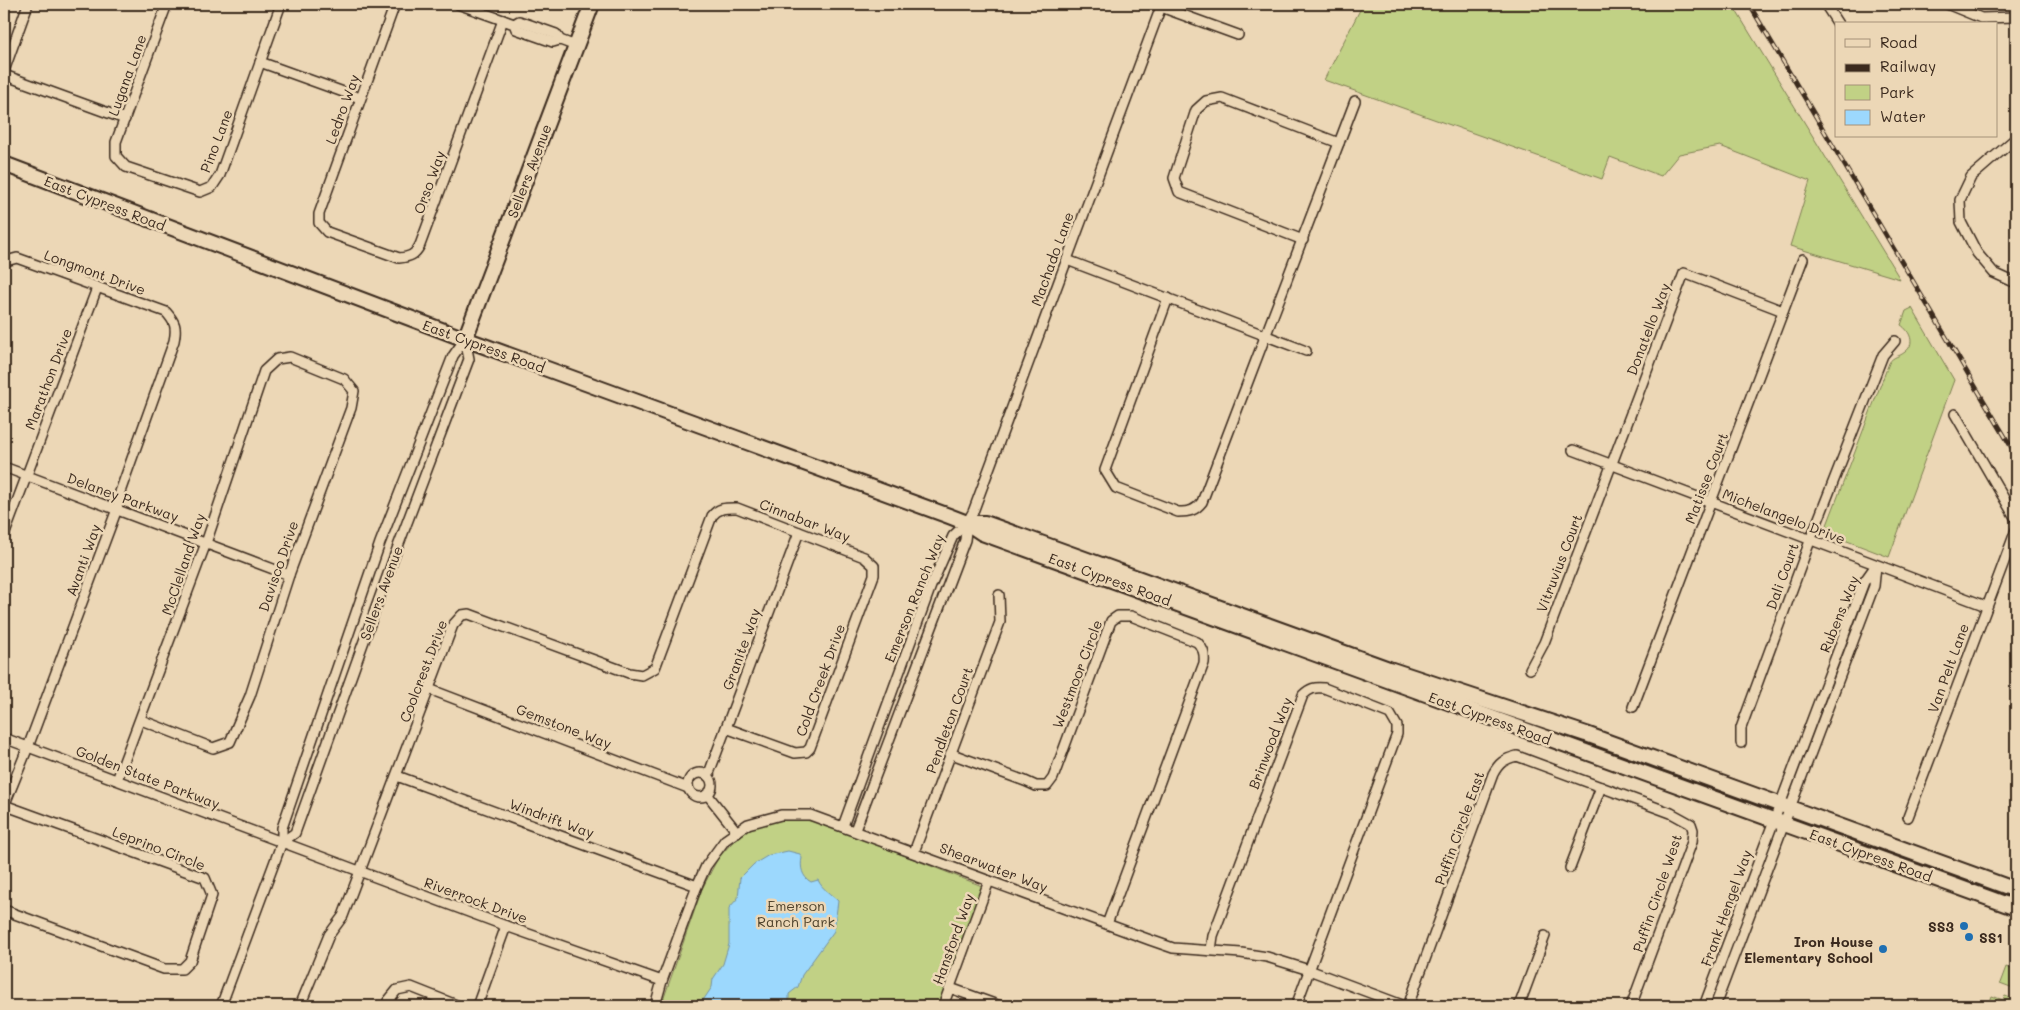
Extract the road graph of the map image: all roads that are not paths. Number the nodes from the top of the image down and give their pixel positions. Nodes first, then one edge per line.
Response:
1 (28, 4) edge
2 (167, 4) edge
3 (281, 4) edge
4 (395, 4) edge
5 (458, 4) edge
6 (592, 4) edge
7 (1825, 4) edge
8 (1947, 4) edge
9 (1162, 5) edge
10 (2016, 17) edge
11 (503, 20) junction
12 (1980, 21) edge
13 (1837, 22) edge
14 (1238, 35) dead end
15 (576, 46) junction
16 (260, 62) junction
17 (4, 71) edge
18 (4, 75) edge
19 (360, 98) junction
20 (1356, 101) dead end
21 (125, 119) junction
22 (2016, 138) edge
23 (1339, 143) junction
24 (116, 156) joint
25 (4, 164) edge
26 (319, 223) joint
27 (1303, 240) junction
28 (1803, 259) dead end
29 (1067, 260) junction
30 (4, 264) edge
31 (2016, 284) edge
32 (97, 288) junction
33 (1168, 298) junction
34 (1783, 311) junction
35 (174, 321) joint
36 (1266, 336) junction
37 (465, 339) junction
38 (1895, 341) dead end
39 (1306, 351) dead end
40 (277, 359) joint
41 (1955, 414) dead end
42 (1573, 450) dead end
43 (1611, 465) junction
44 (4, 467) edge
45 (26, 476) junction
46 (1711, 503) junction
47 (723, 508) joint
48 (117, 509) junction
49 (2016, 519) edge
50 (966, 523) junction
51 (2016, 530) edge
52 (799, 532) junction
53 (4, 536) edge
54 (1810, 541) junction
55 (206, 543) junction
56 (874, 566) joint
57 (1876, 566) junction
58 (289, 574) junction
59 (999, 594) dead end
60 (1986, 606) junction
61 (1530, 669) dead end
62 (429, 689) junction
63 (1634, 708) dead end
64 (141, 720) junction
65 (726, 728) junction
66 (4, 738) edge
67 (1741, 743) dead end
68 (28, 747) junction
69 (952, 754) junction
70 (397, 776) junction
71 (708, 776) junction
72 (117, 780) junction
73 (1601, 787) junction
74 (688, 788) junction
75 (708, 794) junction
76 (4, 805) edge
77 (1785, 807) junction
78 (1908, 817) dead end
79 (1779, 822) junction
80 (843, 826) junction
81 (855, 830) junction
82 (737, 832) junction
83 (282, 842) junction
84 (914, 852) junction
85 (1570, 868) dead end
86 (361, 871) junction
87 (989, 881) junction
88 (697, 886) junction
89 (2016, 890) edge
90 (2016, 908) edge
91 (4, 910) edge
92 (1107, 924) junction
93 (506, 926) junction
94 (1545, 936) dead end
95 (1211, 950) junction
96 (1309, 970) junction
97 (662, 981) junction
98 (950, 988) junction
99 (221, 1006) edge
100 (300, 1006) edge
101 (386, 1006) edge
102 (459, 1006) edge
103 (477, 1006) edge
104 (655, 1006) edge
105 (943, 1006) edge
106 (1000, 1006) edge
107 (1296, 1006) edge
108 (1406, 1006) edge
109 (1519, 1006) edge
110 (1631, 1006) edge
111 (1704, 1006) edge
112 (1715, 1006) edge

1 - 17 street
2 - 21 street, Lugana Lane
3 - 16 street, Pino Lane
4 - 19 street, Ledro Way
5 - 11 street
6 - 15 street, Sellers Avenue
7 - 13 street
8 - 12 street
9 - 14 street
9 - 29 street, Machado Lane
10 - 12 street
11 - 15 street
11 - 26 street, Orso Way
15 - 37 street, Sellers Avenue
16 - 19 street
16 - 24 street, Pino Lane
18 - 21 street
19 - 26 street, Ledro Way
20 - 23 street
21 - 24 street, Lugana Lane
22 - 31 street
23 - 27 street
23 - 27 street
25 - 37 street, East Cypress Road
27 - 36 street
28 - 34 street, Matisse Court
29 - 33 street
29 - 50 street, Machado Lane
30 - 32 street, Longmont Drive
32 - 35 street, Longmont Drive
32 - 45 street, Marathon Drive
33 - 36 street
33 - 36 street
34 - 43 street, Donatello Way
34 - 46 street, Matisse Court
35 - 48 street, Avanti Way
36 - 39 street
37 - 50 street, East Cypress Road
37 - 83 street, Sellers Avenue
37 - 83 street, Sellers Avenue
38 - 54 street, Dali Court
40 - 55 street, McClelland Way
40 - 58 street, Davisco Drive
41 - 49 street
42 - 43 street, Michelangelo Drive
43 - 46 street, Michelangelo Drive
43 - 61 street, Vitruvius Court
44 - 45 street, Delaney Parkway
45 - 48 street, Delaney Parkway
45 - 53 street, Marathon Drive
46 - 54 street, Michelangelo Drive
46 - 63 street, Matisse Court
47 - 52 street, Cinnabar Way
47 - 62 street, Coolcrest Drive
48 - 55 street, Delaney Parkway
48 - 68 street, Avanti Way
50 - 77 street, East Cypress Road
50 - 79 street, East Cypress Road
50 - 80 street, Emerson Ranch Way
50 - 81 street, Emerson Ranch Way
51 - 60 street, Van Pelt Lane
52 - 56 street, Cinnabar Way
52 - 65 street, Granite Way
54 - 57 street, Michelangelo Drive
54 - 67 street, Dali Court
55 - 58 street, Delaney Parkway
55 - 64 street, McClelland Way
56 - 65 street, Cold Creek Drive
57 - 60 street, Michelangelo Drive
57 - 77 street, Rubens Way
58 - 64 street, Davisco Drive
59 - 69 street, Pendleton Court
60 - 78 street, Van Pelt Lane
62 - 70 street, Coolcrest Drive
62 - 74 street, Gemstone Way
64 - 72 street, McClelland Way
65 - 71 street, Granite Way
66 - 68 street, Golden State Parkway
68 - 72 street, Golden State Parkway
68 - 76 street, Avanti Way
69 - 84 street, Pendleton Court
69 - 92 street, Westmoor Circle
70 - 86 street, Coolcrest Drive
70 - 88 street, Windrift Way
71 - 74 street
71 - 75 street
72 - 83 street, Golden State Parkway
73 - 85 street
73 - 108 street, Puffin Circle East
73 - 110 street, Puffin Circle West
74 - 75 street
75 - 82 street
76 - 91 street, Leprino Circle
77 - 79 street
77 - 89 street, East Cypress Road
79 - 90 street, East Cypress Road
79 - 111 street, Frank Hengel Way
79 - 112 street, Frank Hengel Way
80 - 81 street, Shearwater Way
80 - 82 street, Shearwater Way
81 - 84 street, Shearwater Way
82 - 88 street, Shearwater Way
83 - 86 street, Riverrock Drive
83 - 99 street, Sellers Avenue
84 - 87 street, Shearwater Way
86 - 93 street, Riverrock Drive
86 - 100 street, Coolcrest Drive
87 - 92 street, Shearwater Way
87 - 98 street, Hansford Way
88 - 97 street, Shearwater Way
92 - 95 street, Shearwater Way
93 - 97 street, Riverrock Drive
93 - 103 street
94 - 109 street
95 - 96 street, Shearwater Way
95 - 96 street, Brinwood Way
96 - 107 street, Brinwood Way
96 - 108 street, Shearwater Way
97 - 104 street, Shearwater Way
98 - 105 street, Hansford Way
98 - 106 street
101 - 102 street

